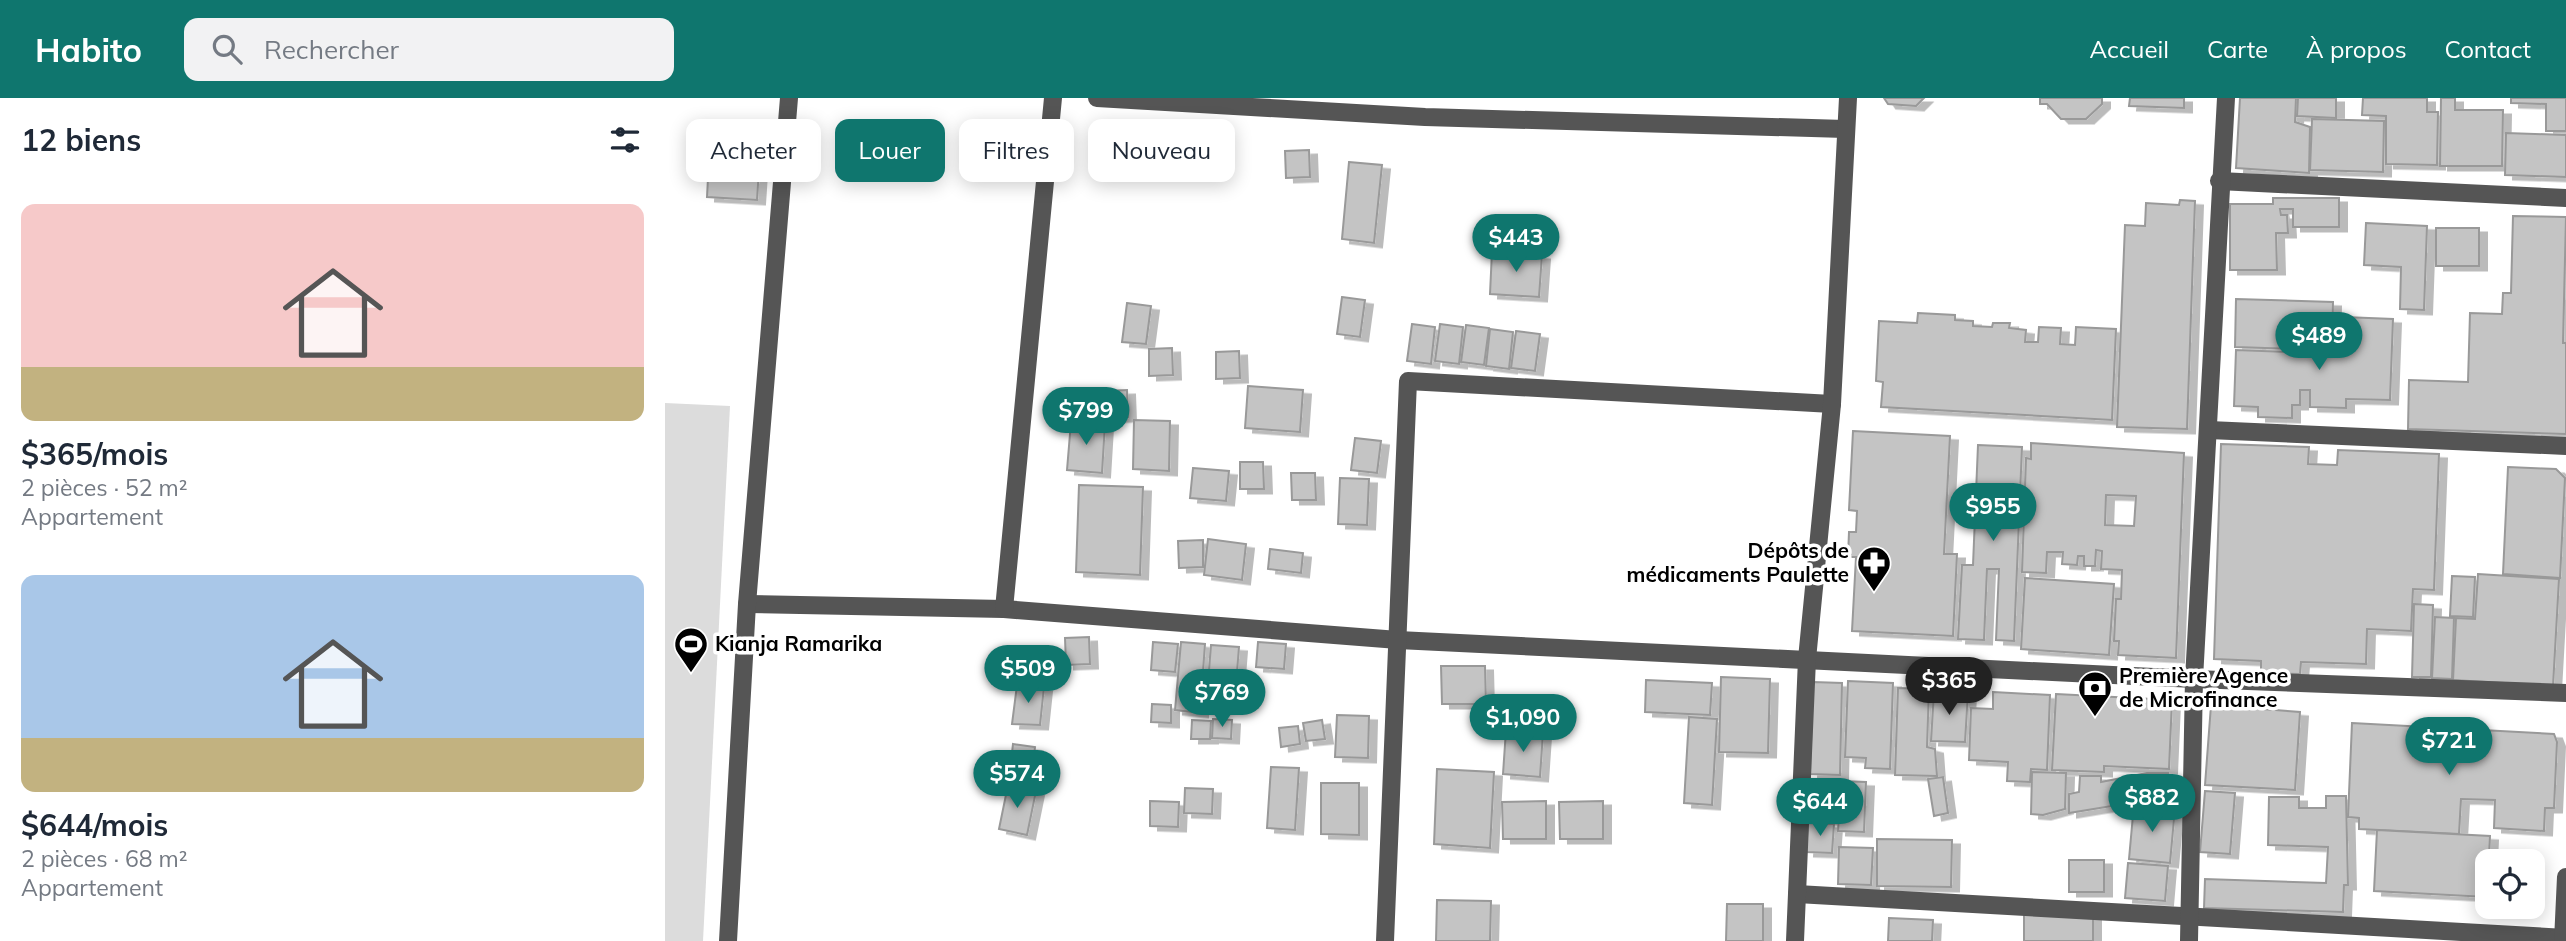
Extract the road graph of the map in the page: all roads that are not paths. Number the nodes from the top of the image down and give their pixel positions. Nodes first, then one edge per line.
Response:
1 (789, 98) edge
2 (1053, 98) edge
3 (1097, 98) edge
4 (1848, 98) edge
5 (2226, 98) edge
6 (1845, 129) junction
7 (2219, 181) junction
8 (2566, 198) edge
9 (1832, 404) junction
10 (2209, 429) junction
11 (2566, 446) edge
12 (747, 604) junction
13 (1004, 609) junction
14 (1398, 640) junction
15 (1807, 659) junction
16 (2195, 679) junction
17 (2566, 693) edge
18 (2566, 877) edge
19 (1797, 894) junction
20 (2190, 914) junction
21 (2564, 939) edge
22 (728, 941) edge
23 (1385, 941) edge
24 (1795, 941) edge
25 (2189, 941) edge

1 - 12 street
2 - 13 street
3 - 6 street
4 - 6 street
5 - 7 street
6 - 9 street
7 - 8 street
7 - 10 street
9 - 14 street
9 - 15 street
10 - 11 street
10 - 16 street
12 - 13 street
12 - 22 street
13 - 14 street
14 - 15 street
14 - 23 street
15 - 16 street
15 - 19 street
16 - 17 street
16 - 20 street
18 - 21 street
19 - 20 street
19 - 24 street
20 - 21 street
20 - 25 street

